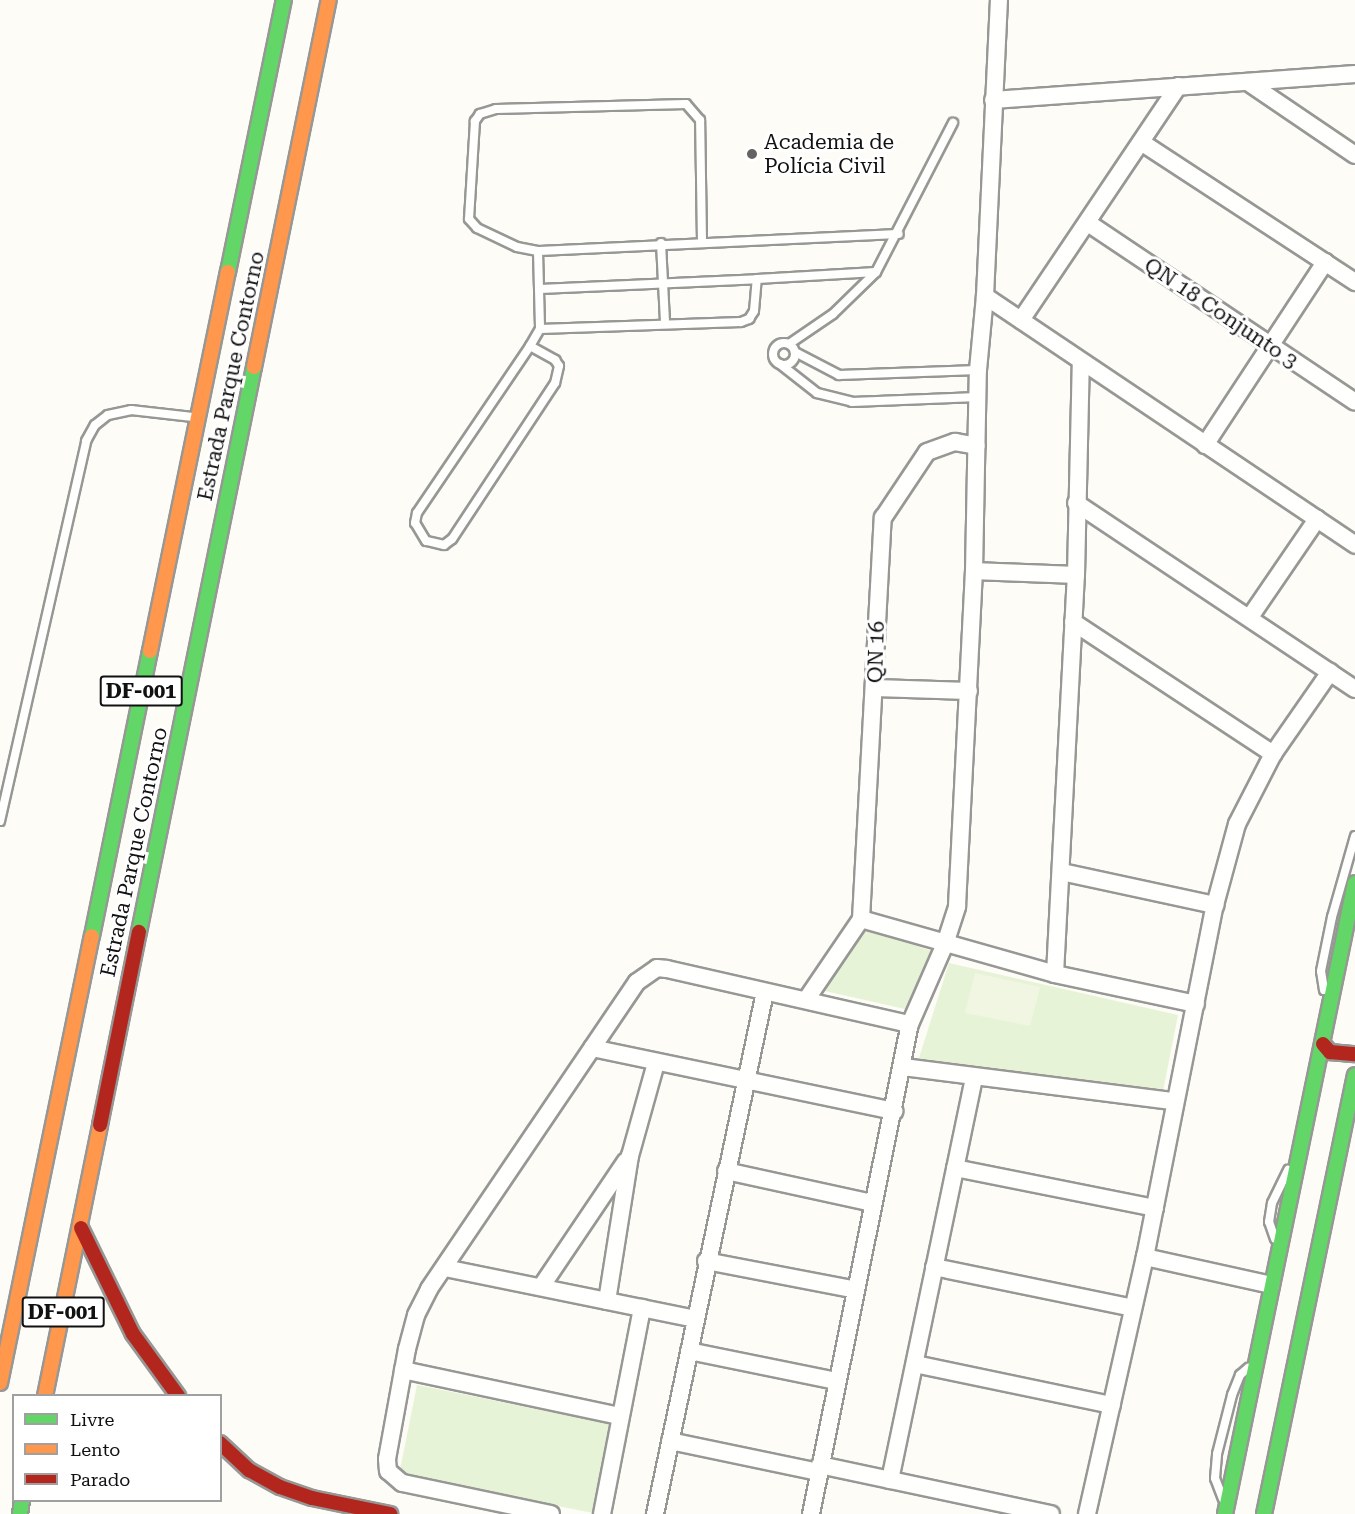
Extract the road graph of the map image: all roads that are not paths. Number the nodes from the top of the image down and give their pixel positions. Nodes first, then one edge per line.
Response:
1 (284, 0) edge
2 (328, 0) edge
3 (337, 0) edge
4 (999, 0) edge
5 (324, 27) junction
6 (261, 35) dead end
7 (1355, 74) edge
8 (1249, 83) junction
9 (1179, 86) junction
10 (993, 100) junction
11 (953, 123) dead end
12 (1141, 142) junction
13 (1355, 154) edge
14 (246, 189) junction
15 (1088, 223) junction
16 (899, 234) junction
17 (702, 241) junction
18 (661, 243) junction
19 (538, 251) junction
20 (1324, 262) junction
21 (876, 272) junction
22 (757, 279) junction
23 (664, 282) junction
24 (1355, 282) edge
25 (540, 289) junction
26 (985, 296) junction
27 (1021, 320) junction
28 (665, 323) junction
29 (540, 329) junction
30 (789, 344) junction
31 (1269, 345) junction
32 (530, 346) junction
33 (795, 352) junction
34 (1081, 362) junction
35 (780, 364) junction
36 (978, 370) junction
37 (978, 397) junction
38 (1355, 402) edge
39 (199, 417) junction
40 (1205, 445) junction
41 (977, 446) junction
42 (1076, 503) junction
43 (1317, 519) junction
44 (1355, 545) edge
45 (974, 571) junction
46 (1076, 575) junction
47 (1250, 617) junction
48 (1073, 622) junction
49 (1330, 672) junction
50 (875, 688) junction
51 (1355, 689) edge
52 (969, 692) junction
53 (1273, 754) junction
54 (0, 821) edge
55 (1355, 836) edge
56 (1062, 872) junction
57 (1355, 883) edge
58 (1215, 905) junction
59 (861, 919) junction
60 (945, 944) junction
61 (1056, 974) junction
62 (765, 992) junction
63 (806, 1000) junction
64 (1196, 1004) junction
65 (1332, 1005) junction
66 (910, 1024) junction
67 (1323, 1044) junction
68 (592, 1048) junction
69 (1355, 1054) edge
70 (656, 1063) junction
71 (903, 1067) junction
72 (1318, 1068) junction
73 (1346, 1074) edge
74 (974, 1079) junction
75 (745, 1081) junction
76 (1174, 1101) junction
77 (894, 1111) junction
78 (48, 1149) junction
79 (630, 1156) junction
80 (93, 1158) junction
81 (954, 1168) junction
82 (726, 1171) junction
83 (873, 1203) junction
84 (1155, 1208) junction
85 (81, 1228) junction
86 (1145, 1257) junction
87 (706, 1261) junction
88 (934, 1267) junction
89 (445, 1268) junction
90 (1271, 1285) junction
91 (541, 1287) junction
92 (856, 1290) junction
93 (607, 1301) junction
94 (642, 1308) junction
95 (1132, 1308) junction
96 (694, 1319) junction
97 (688, 1351) junction
98 (1255, 1361) junction
99 (915, 1364) junction
100 (403, 1370) junction
101 (837, 1381) junction
102 (0, 1383) edge
103 (45, 1394) edge
104 (177, 1394) edge
105 (1112, 1406) junction
106 (619, 1416) junction
107 (670, 1441) junction
108 (222, 1445) edge
109 (819, 1469) junction
110 (890, 1480) junction
111 (1226, 1509) edge
112 (359, 1511) edge
113 (524, 1511) edge
114 (390, 1514) edge
115 (551, 1514) edge
116 (602, 1514) edge
117 (655, 1514) edge
118 (811, 1514) edge
119 (1052, 1514) edge
120 (1087, 1514) edge
121 (1264, 1514) edge

1 - 14 main road, Estrada Parque Contorno / DF-001
2 - 5 main road, Estrada Parque Contorno / DF-001
3 - 5 main road
4 - 10 street
5 - 80 main road, Estrada Parque Contorno / DF-001
6 - 14 main road
7 - 8 street
8 - 9 street
8 - 13 street
9 - 10 street
9 - 12 street
10 - 26 street
11 - 16 lane
12 - 15 street
12 - 20 street
14 - 39 main road, Estrada Parque Contorno / DF-001
15 - 27 street
15 - 31 street, QN 18 Conjunto 3
16 - 17 lane
16 - 21 lane
17 - 18 lane
17 - 19 lane
18 - 19 lane
18 - 23 lane
19 - 25 lane
20 - 24 street
20 - 31 street
21 - 22 lane
21 - 30 lane
22 - 23 lane
22 - 28 lane
23 - 25 lane
23 - 28 lane
25 - 29 lane
26 - 27 street
26 - 36 street
27 - 34 street
28 - 29 lane
29 - 32 lane
30 - 33 lane
30 - 35 lane
31 - 38 street, QN 18 Conjunto 3
31 - 40 street
32 - 32 lane
33 - 35 lane
33 - 36 lane
34 - 40 street
34 - 42 street
35 - 37 lane
36 - 37 street
37 - 41 street
39 - 54 lane
39 - 78 main road, Estrada Parque Contorno / DF-001
40 - 43 street
41 - 45 street
41 - 50 street, QN 16
42 - 46 street
42 - 47 street
43 - 44 street
43 - 47 street
45 - 46 street
45 - 52 street
46 - 48 street
47 - 49 street
48 - 53 street
48 - 56 street
49 - 51 street
49 - 53 street
50 - 52 street
50 - 59 street, QN 16
52 - 60 street
53 - 58 street
55 - 65 lane
56 - 58 street
56 - 61 street
57 - 65 main road
58 - 64 street
59 - 60 street
59 - 63 street
60 - 61 street
60 - 66 street
61 - 64 street
62 - 63 street
62 - 68 street
62 - 75 street
63 - 66 street
64 - 76 street
65 - 67 main road
66 - 71 street
67 - 69 main road
67 - 72 main road
68 - 70 street
68 - 89 street
70 - 75 street
70 - 79 street
71 - 74 street
71 - 77 street
72 - 73 main road
72 - 90 main road
73 - 121 main road
74 - 76 street
74 - 81 street
75 - 77 street
75 - 82 street
76 - 84 street
77 - 83 street
78 - 80 main road
78 - 102 main road, Estrada Parque Contorno / DF-001
79 - 91 street
79 - 93 street
80 - 85 main road, Estrada Parque Contorno / DF-001
81 - 84 street
81 - 88 street
82 - 83 street
82 - 87 street
83 - 92 street
84 - 86 street
85 - 103 main road, Estrada Parque Contorno / DF-001
85 - 104 main road
86 - 90 street
86 - 95 street
87 - 92 street
87 - 96 street
88 - 95 street
88 - 99 street
89 - 91 street
89 - 100 street
90 - 98 main road
91 - 93 street
92 - 101 street
93 - 94 street
94 - 96 street
94 - 106 street
95 - 105 street
96 - 97 street
97 - 101 street
97 - 107 street
98 - 111 main road
98 - 111 lane
99 - 105 street
99 - 110 street
100 - 106 street
100 - 113 street
101 - 109 street
105 - 120 street
106 - 116 street
107 - 109 street
107 - 117 street
108 - 112 main road
109 - 110 street
109 - 118 street
110 - 119 street
112 - 114 main road
113 - 115 street

